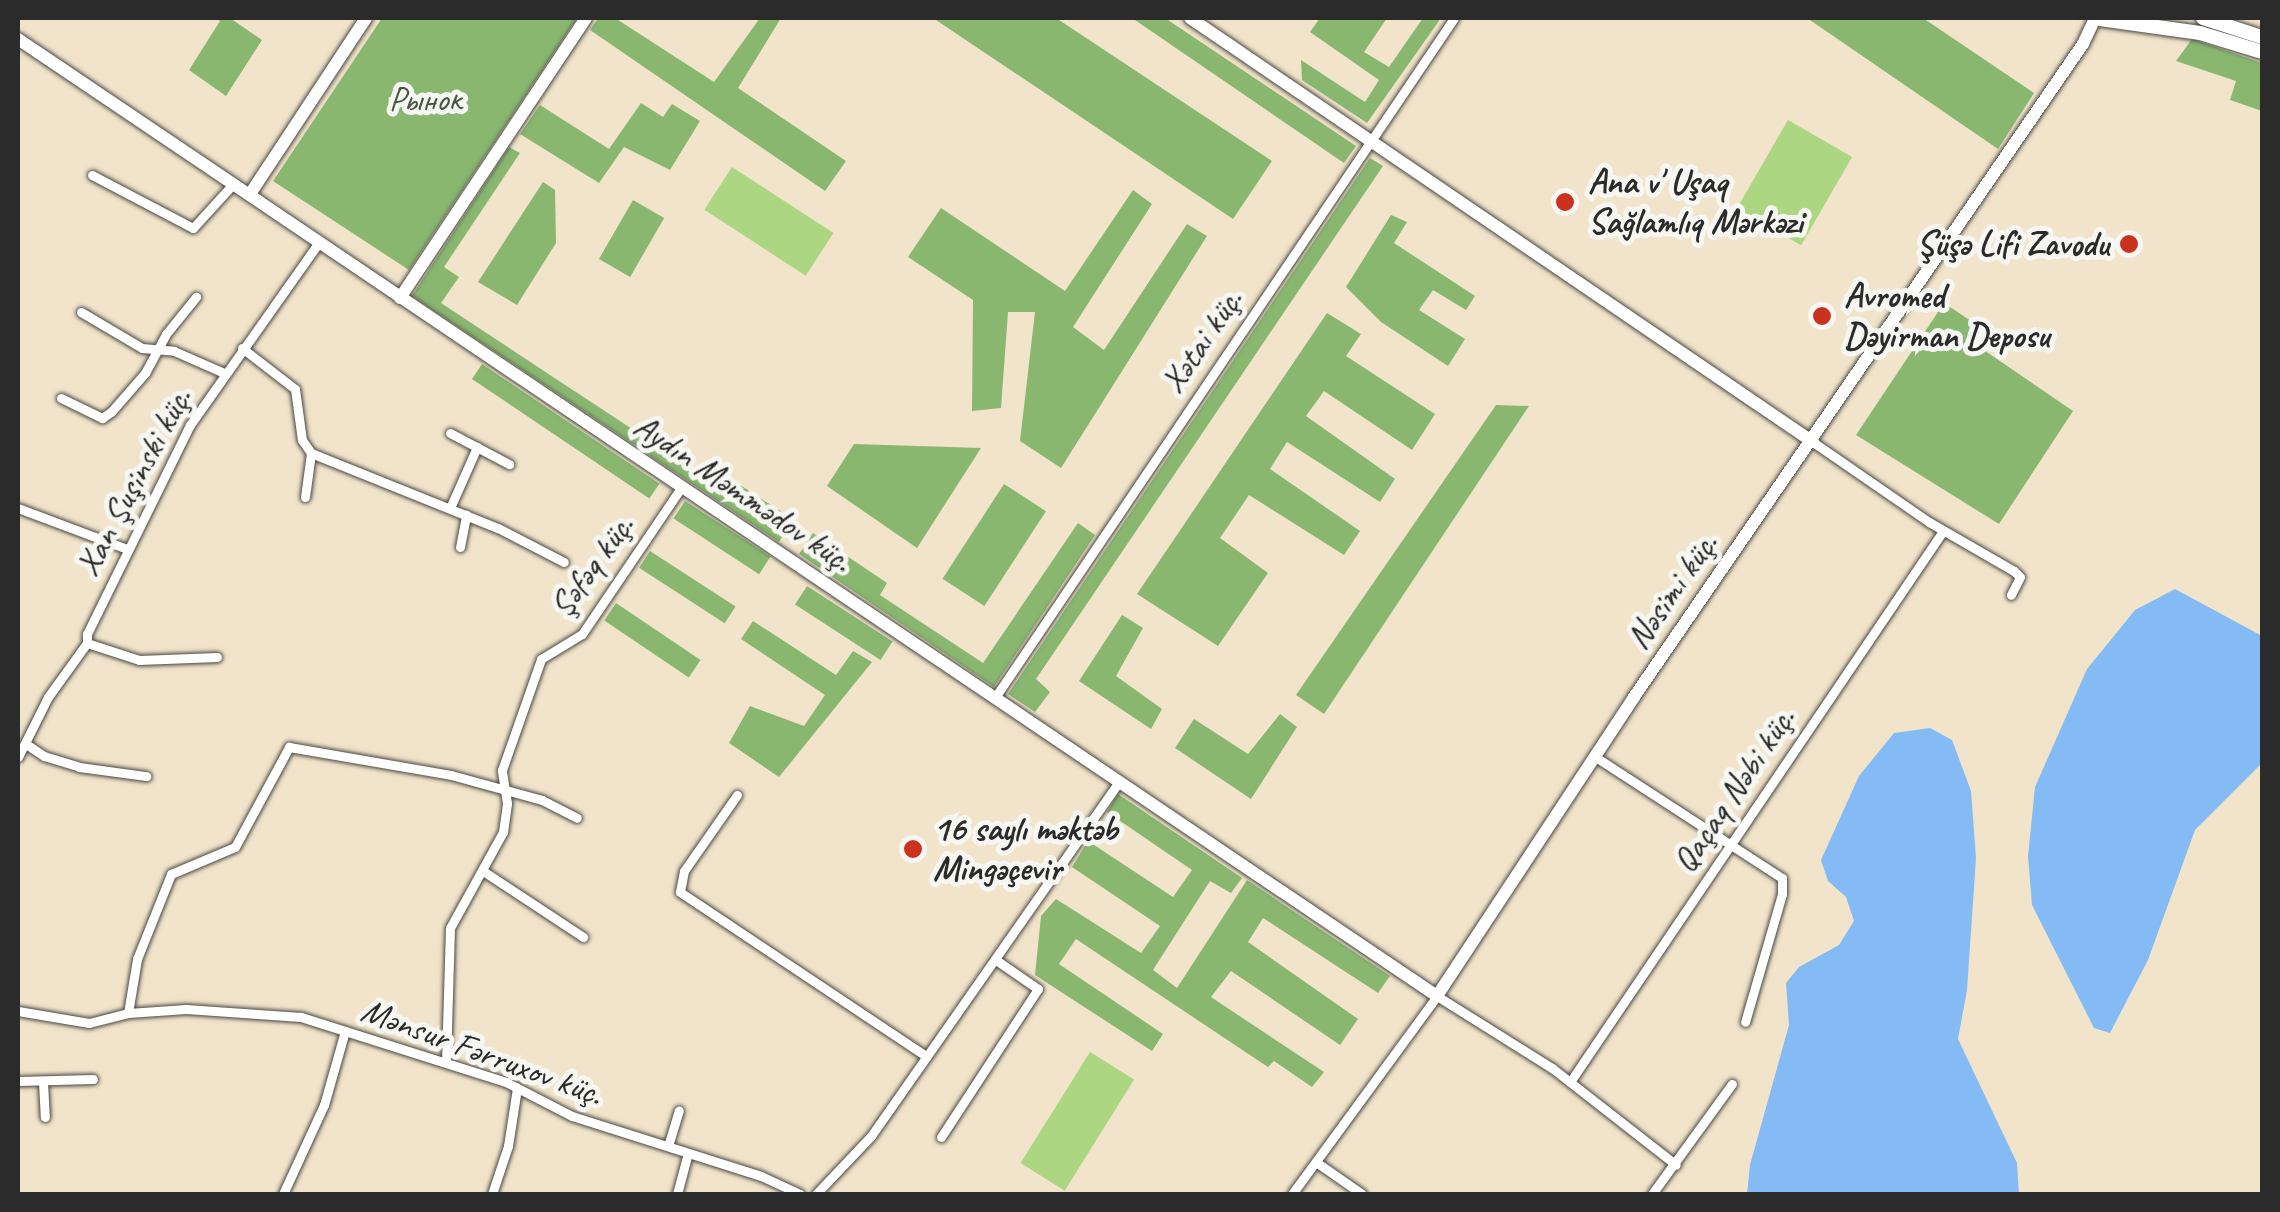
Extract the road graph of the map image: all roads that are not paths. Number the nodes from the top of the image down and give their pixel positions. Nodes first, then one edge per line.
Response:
1 (366, 18) edge
2 (586, 18) edge
3 (1190, 18) edge
4 (1454, 18) edge
5 (2098, 18) edge
6 (2202, 18) edge
7 (2262, 37) edge
8 (20, 45) edge
9 (2262, 52) edge
10 (1370, 140) junction
11 (92, 175) dead end
12 (234, 183) junction
13 (250, 194) junction
14 (319, 242) junction
15 (196, 297) dead end
16 (400, 298) junction
17 (81, 312) dead end
18 (242, 348) junction
19 (158, 350) junction
20 (224, 373) junction
21 (61, 398) dead end
22 (450, 433) dead end
23 (1813, 442) junction
24 (478, 448) junction
25 (310, 454) junction
26 (509, 464) dead end
27 (681, 488) junction
28 (305, 497) dead end
29 (18, 508) edge
30 (450, 508) junction
31 (466, 515) junction
32 (1943, 531) junction
33 (460, 547) dead end
34 (127, 549) junction
35 (564, 562) dead end
36 (2012, 596) dead end
37 (87, 643) junction
38 (217, 656) dead end
39 (996, 696) junction
40 (26, 744) junction
41 (1594, 756) junction
42 (18, 757) edge
43 (146, 776) dead end
44 (1118, 782) junction
45 (503, 792) junction
46 (737, 794) dead end
47 (577, 818) dead end
48 (1729, 846) junction
49 (482, 871) junction
50 (583, 938) dead end
51 (996, 960) junction
52 (1436, 996) junction
53 (18, 1011) edge
54 (128, 1013) junction
55 (1746, 1022) dead end
56 (345, 1031) junction
57 (926, 1056) junction
58 (446, 1062) junction
59 (93, 1080) dead end
60 (18, 1081) edge
61 (43, 1082) junction
62 (1570, 1082) junction
63 (1732, 1084) dead end
64 (517, 1088) junction
65 (679, 1111) dead end
66 (45, 1117) dead end
67 (940, 1138) dead end
68 (668, 1146) junction
69 (688, 1153) junction
70 (1316, 1162) junction
71 (1676, 1165) junction
72 (283, 1194) edge
73 (492, 1194) edge
74 (677, 1194) edge
75 (800, 1194) edge
76 (816, 1194) edge
77 (1292, 1194) edge
78 (1362, 1194) edge
79 (1652, 1194) edge

1 - 13 street
2 - 16 street
3 - 10 street
4 - 10 street, Xətai küç.
5 - 9 main road
5 - 23 street, Nəsimi küç.
6 - 7 main road
8 - 12 street, Aydın Məmmədov küç.
10 - 23 street
10 - 39 street, Xətai küç.
11 - 12 street
12 - 13 street, Aydın Məmmədov küç.
13 - 14 street, Aydın Məmmədov küç.
14 - 16 street, Aydın Məmmədov küç.
14 - 18 street, Xan Şuşinski küç.
15 - 19 street
16 - 27 street, Aydın Məmmədov küç.
17 - 19 street
18 - 20 street, Xan Şuşinski küç.
18 - 25 street
19 - 20 street
19 - 21 street
20 - 34 street, Xan Şuşinski küç.
22 - 24 street
23 - 32 street
23 - 41 street, Nəsimi küç.
24 - 26 street
24 - 30 street
25 - 28 street
25 - 30 street
27 - 39 street, Aydın Məmmədov küç.
27 - 45 street, Şəfəq küç.
29 - 34 street
30 - 31 street
31 - 33 street
31 - 35 street
32 - 36 street
32 - 48 street, Qaçaq Nəbi küç.
34 - 37 street, Xan Şuşinski küç.
37 - 38 street
37 - 40 street, Xan Şuşinski küç.
39 - 44 street, Aydın Məmmədov küç.
40 - 42 street, Xan Şuşinski küç.
40 - 43 street
41 - 48 street
41 - 52 street, Nəsimi küç.
44 - 51 street
44 - 52 street, Aydın Məmmədov küç.
45 - 47 street
45 - 49 street, Şəfəq küç.
45 - 54 street
46 - 57 street
48 - 55 street
48 - 62 street, Qaçaq Nəbi küç.
49 - 50 street
49 - 58 street, Şəfəq küç.
51 - 57 street
51 - 67 street
52 - 62 street
52 - 70 street, Nəsimi küç.
53 - 54 street, Mənsur Fərruxov küç.
54 - 56 street, Mənsur Fərruxov küç.
56 - 58 street, Mənsur Fərruxov küç.
56 - 72 street
57 - 76 street
58 - 64 street, Mənsur Fərruxov küç.
59 - 61 street
60 - 61 street
61 - 66 street
62 - 71 street
63 - 71 street
64 - 68 street, Mənsur Fərruxov küç.
64 - 73 street
65 - 68 street
68 - 69 street, Mənsur Fərruxov küç.
69 - 74 street
69 - 75 street, Mənsur Fərruxov küç.
70 - 77 street, Nəsimi küç.
70 - 78 street
71 - 79 street

